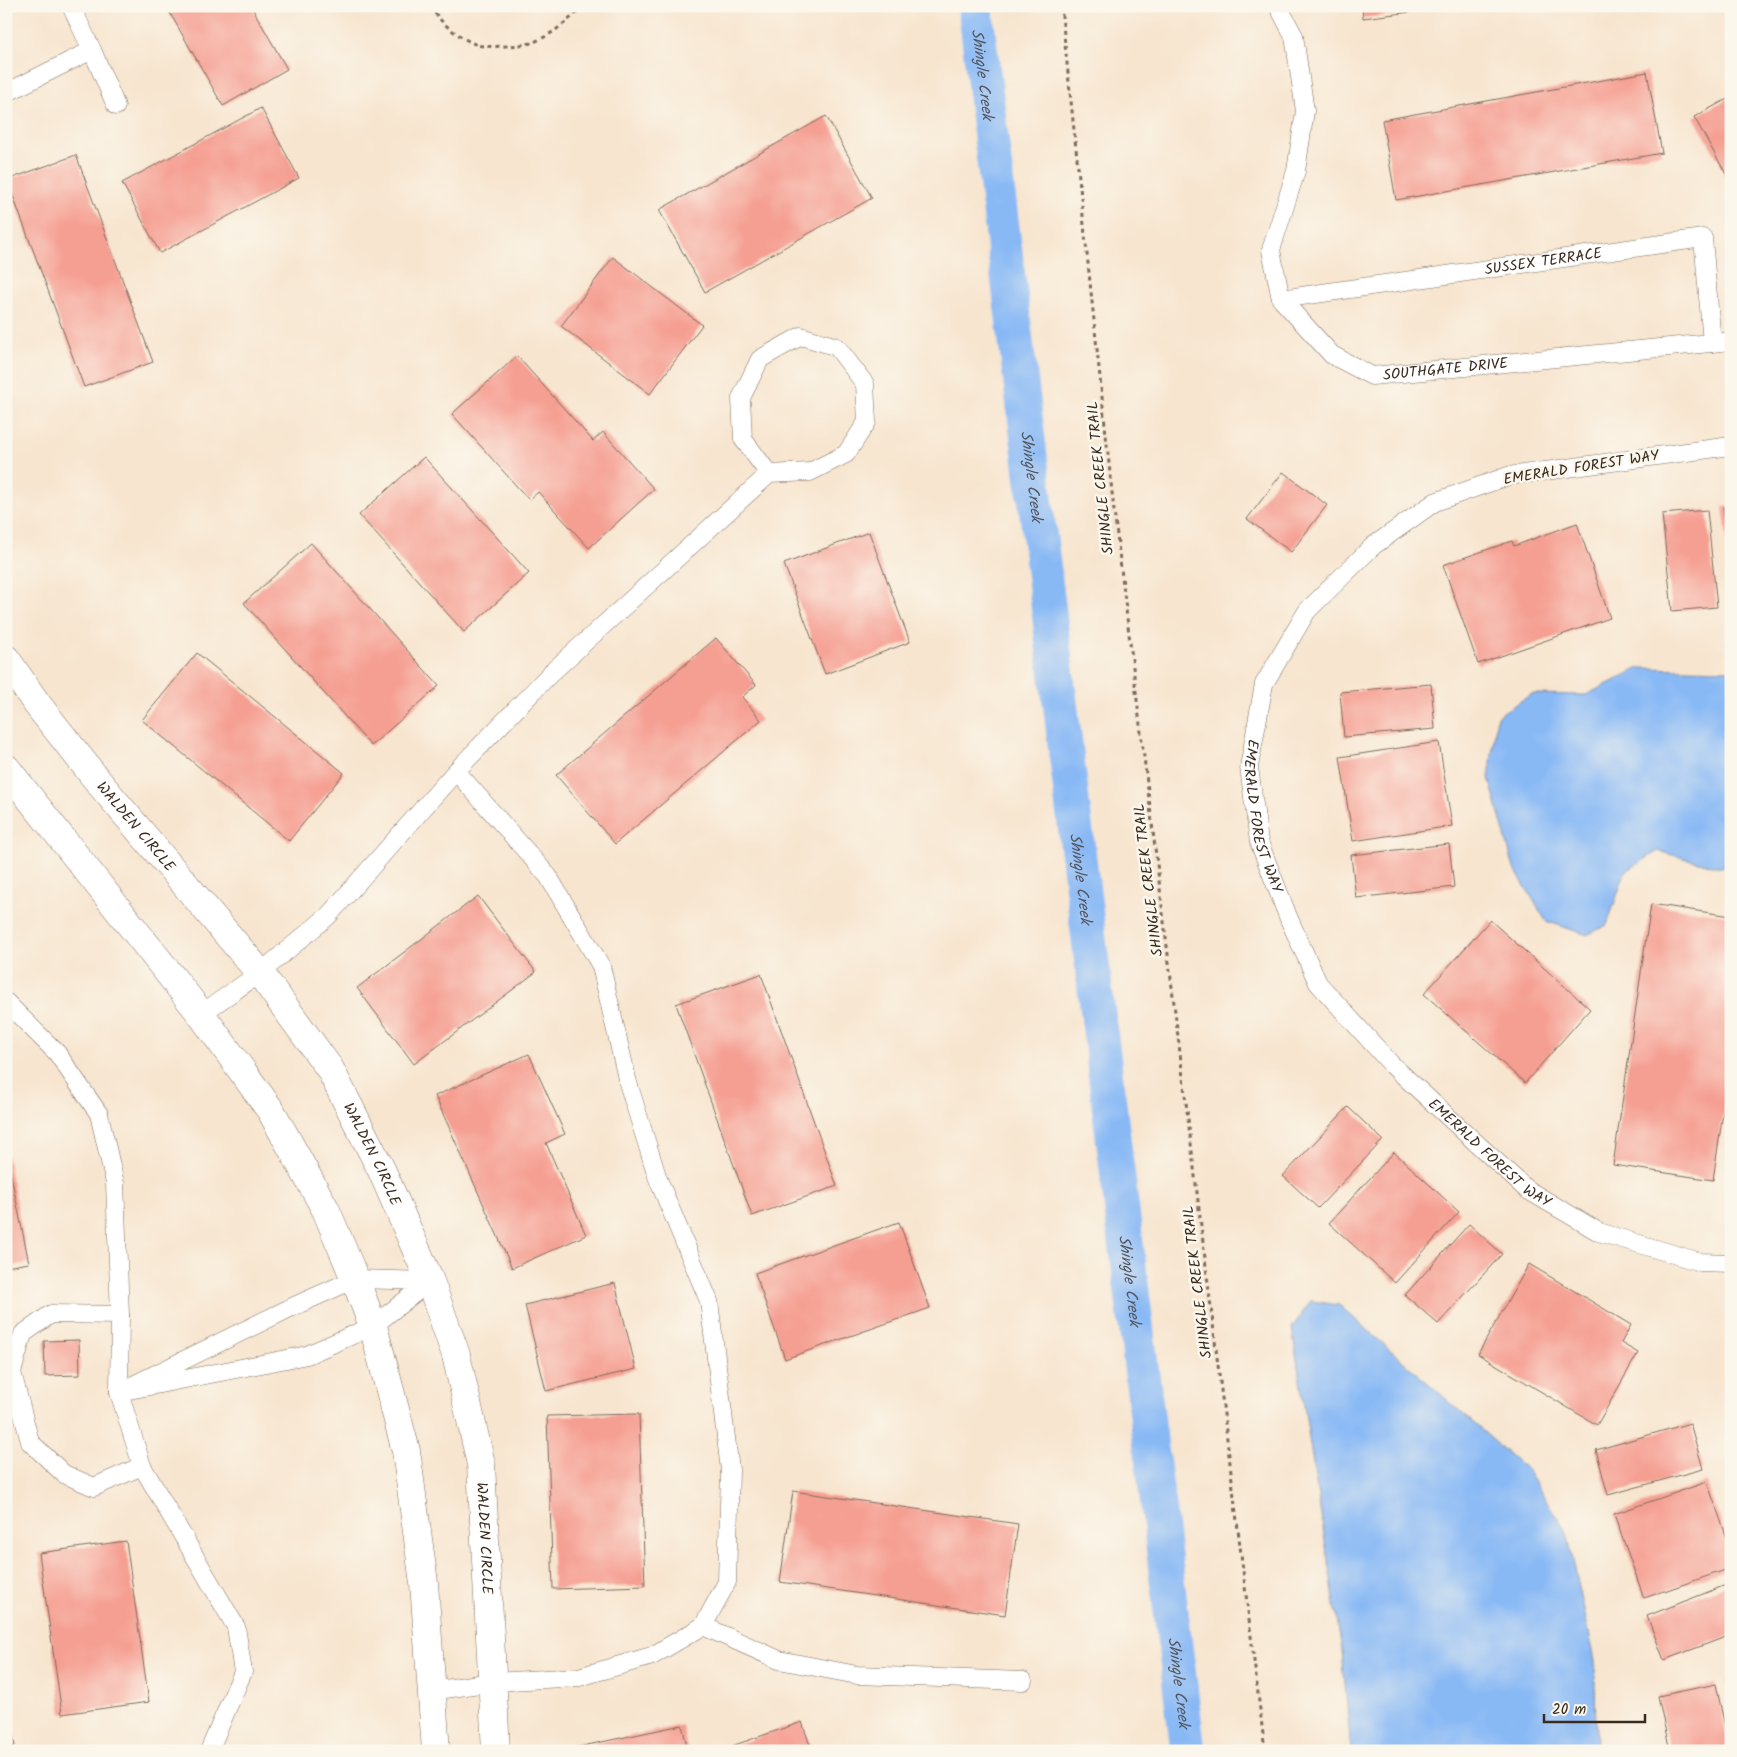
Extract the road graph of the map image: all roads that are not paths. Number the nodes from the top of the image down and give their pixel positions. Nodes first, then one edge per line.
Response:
1 (71, 6) edge
2 (1278, 6) edge
3 (92, 50) junction
4 (6, 93) edge
5 (116, 106) dead end
6 (1281, 299) junction
7 (1731, 341) edge
8 (1712, 343) junction
9 (1731, 446) edge
10 (769, 474) junction
11 (6, 659) edge
12 (6, 768) edge
13 (456, 771) junction
14 (260, 973) junction
15 (6, 1002) edge
16 (201, 1014) junction
17 (1731, 1263) edge
18 (355, 1279) junction
19 (430, 1281) junction
20 (120, 1316) junction
21 (373, 1326) junction
22 (119, 1392) junction
23 (142, 1466) junction
24 (703, 1626) junction
25 (1023, 1681) dead end
26 (492, 1682) junction
27 (432, 1691) junction
28 (210, 1751) edge
29 (436, 1751) edge
30 (496, 1751) edge

1 - 3 lane
2 - 6 lane
3 - 4 lane
3 - 5 lane
6 - 8 lane, SOUTHGATE DRIVE
6 - 8 lane, SUSSEX TERRACE
7 - 8 lane, SOUTHGATE DRIVE
9 - 17 lane, EMERALD FOREST WAY
10 - 10 lane
10 - 13 lane
11 - 14 street, WALDEN CIRCLE
12 - 16 street
13 - 14 lane
13 - 24 lane
14 - 16 lane
14 - 19 street, WALDEN CIRCLE
15 - 20 lane
16 - 18 street
18 - 19 lane
18 - 21 street
18 - 22 lane
19 - 21 lane
19 - 26 street, WALDEN CIRCLE
20 - 22 lane
20 - 23 lane
21 - 22 lane
21 - 27 street
22 - 23 lane
23 - 28 lane
24 - 25 lane
24 - 26 lane
26 - 27 lane
26 - 30 street, WALDEN CIRCLE
27 - 29 street

